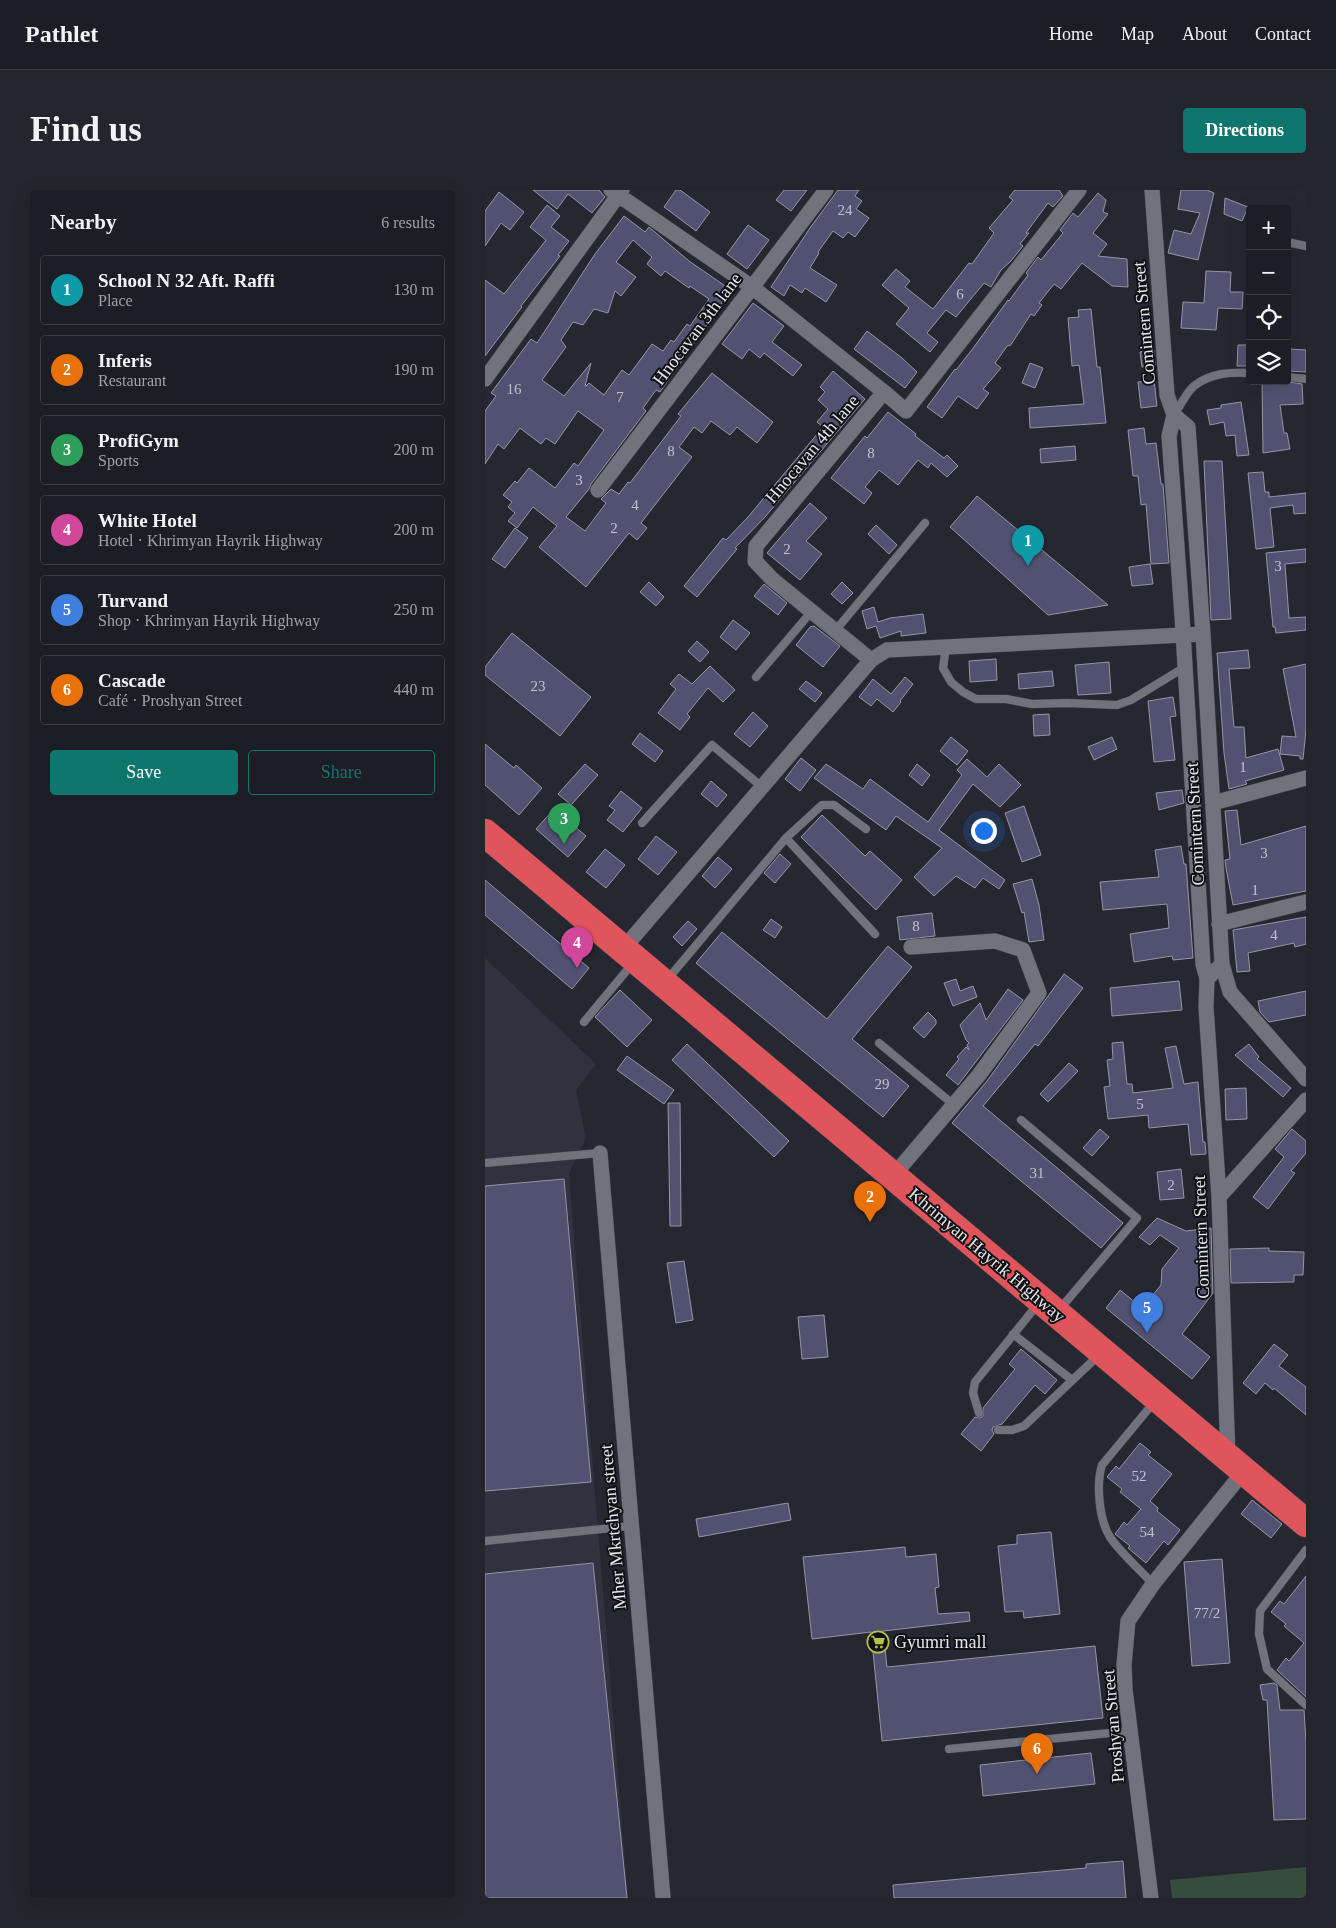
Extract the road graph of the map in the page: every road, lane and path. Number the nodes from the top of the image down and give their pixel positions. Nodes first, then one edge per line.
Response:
1 (826, 190) edge
2 (1079, 190) edge
3 (1153, 190) edge
4 (617, 192) edge
5 (1291, 243) edge
6 (1306, 246) edge
7 (752, 287) junction
8 (1246, 373) edge
9 (1291, 377) edge
10 (485, 379) edge
11 (1306, 379) edge
12 (884, 392) junction
13 (1174, 415) junction
14 (597, 490) dead end
15 (925, 523) dead end
16 (812, 612) junction
17 (835, 630) junction
18 (1203, 634) junction
19 (1183, 635) junction
20 (946, 647) junction
21 (871, 660) junction
22 (1185, 667) junction
23 (756, 677) dead end
24 (1306, 778) edge
25 (762, 787) junction
26 (1213, 802) junction
27 (642, 823) dead end
28 (866, 829) dead end
29 (485, 833) edge
30 (786, 838) junction
31 (1306, 902) edge
32 (1219, 924) junction
33 (875, 934) dead end
34 (911, 946) dead end
35 (629, 954) junction
36 (1222, 964) junction
37 (1207, 979) junction
38 (664, 983) junction
39 (583, 1022) dead end
40 (879, 1043) dead end
41 (1306, 1079) edge
42 (1306, 1100) edge
43 (954, 1105) junction
44 (1021, 1120) dead end
45 (600, 1153) joint
46 (485, 1163) edge
47 (893, 1176) junction
48 (1219, 1197) junction
49 (1049, 1307) junction
50 (1013, 1334) junction
51 (1102, 1352) junction
52 (1072, 1380) junction
53 (1157, 1399) junction
54 (979, 1413) dead end
55 (998, 1430) dead end
56 (1236, 1464) junction
57 (1306, 1523) edge
58 (631, 1526) junction
59 (485, 1541) edge
60 (1306, 1550) edge
61 (1153, 1584) junction
62 (1306, 1705) edge
63 (1130, 1731) junction
64 (949, 1749) dead end
65 (663, 1898) edge
66 (1151, 1898) edge

1 - 7 street, Hnocavan 3th lane
2 - 12 street, Hnocavan 4th lane
3 - 13 street, Comintern Street
4 - 7 street
4 - 10 street
5 - 6 lane
7 - 12 street
7 - 14 street, Hnocavan 3th lane
8 - 13 lane
9 - 11 lane
12 - 16 street, Hnocavan 4th lane
13 - 18 street, Comintern Street
13 - 19 street, Comintern Street
15 - 17 lane
16 - 17 street, Hnocavan 4th lane
16 - 23 lane
17 - 21 street, Hnocavan 4th lane
18 - 19 street
18 - 26 street, Comintern Street
19 - 20 street
19 - 22 street, Comintern Street
20 - 21 street
20 - 22 lane
21 - 25 street
22 - 37 street, Comintern Street
24 - 26 street
25 - 27 lane
25 - 35 street
26 - 32 street, Comintern Street
28 - 30 lane
29 - 35 highway, Khrimyan Hayrik Highway
30 - 33 lane
30 - 38 lane
31 - 32 street
32 - 36 street, Comintern Street
34 - 43 street
35 - 38 highway, Khrimyan Hayrik Highway
35 - 39 lane
36 - 37 street
36 - 41 street, Comintern Street
37 - 48 street, Comintern Street
38 - 47 highway, Khrimyan Hayrik Highway
40 - 43 lane
42 - 48 street
43 - 47 street
44 - 49 lane
45 - 46 lane
45 - 58 street, Mher Mkrtchyan street
47 - 49 highway, Khrimyan Hayrik Highway
48 - 56 street, Comintern Street
49 - 50 lane
49 - 51 highway, Khrimyan Hayrik Highway
50 - 52 lane
50 - 54 lane
51 - 52 lane
51 - 53 highway, Khrimyan Hayrik Highway
52 - 55 lane
53 - 56 highway, Khrimyan Hayrik Highway
53 - 61 lane
56 - 57 highway, Khrimyan Hayrik Highway
56 - 61 street, Proshyan Street
58 - 59 lane
58 - 65 street, Mher Mkrtchyan street
60 - 62 lane
61 - 63 street, Proshyan Street
63 - 64 lane
63 - 66 street, Proshyan Street

